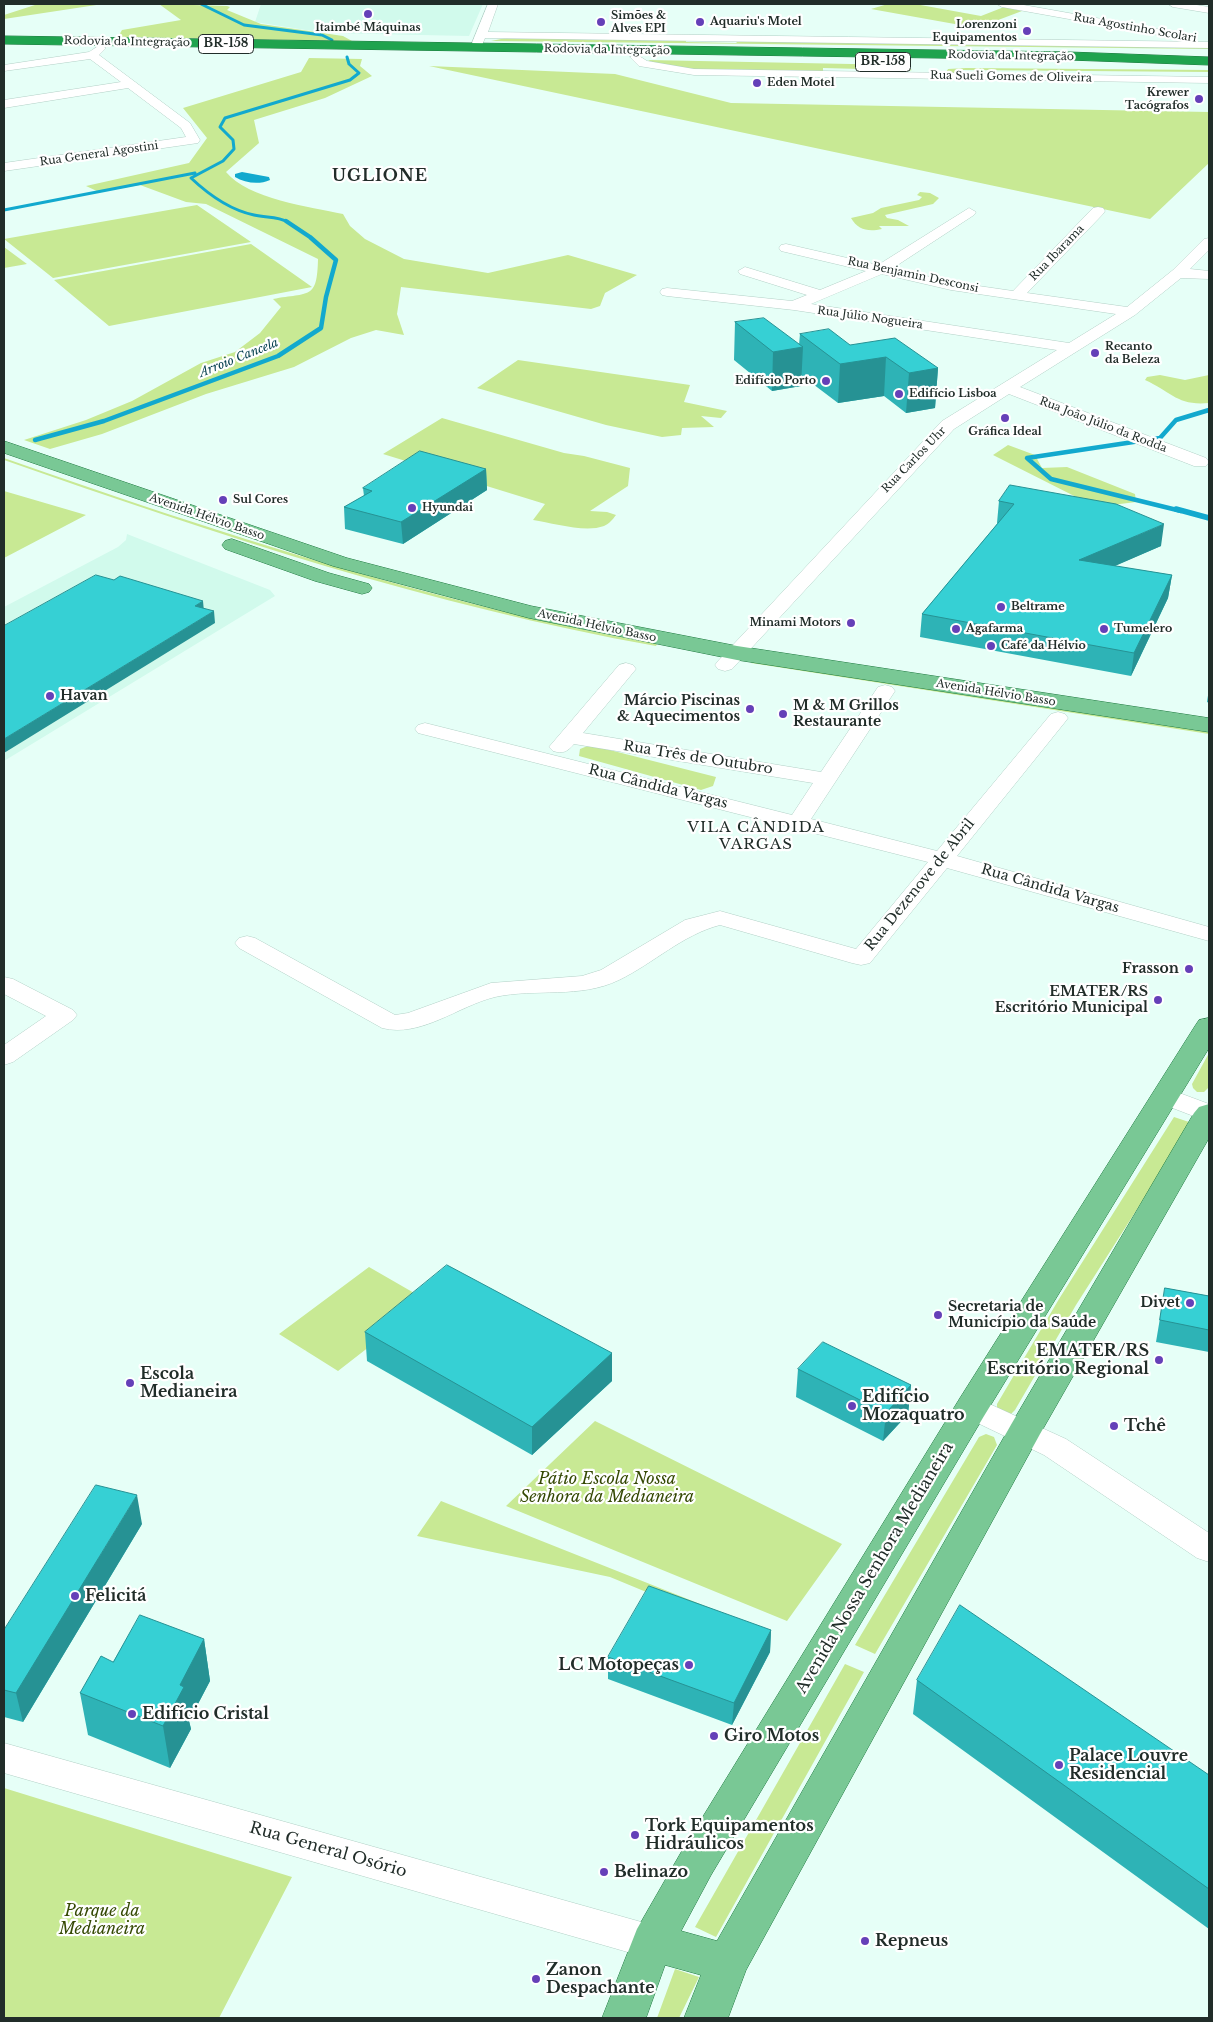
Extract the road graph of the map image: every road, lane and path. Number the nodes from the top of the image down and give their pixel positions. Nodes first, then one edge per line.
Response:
1 (493, 4) edge
2 (1002, 4) edge
3 (1173, 4) edge
4 (1024, 5) edge
5 (1209, 10) edge
6 (481, 35) junction
7 (4, 40) edge
8 (1207, 40) edge
9 (4, 47) edge
10 (96, 52) junction
11 (475, 52) junction
12 (1209, 53) edge
13 (1069, 56) junction
14 (636, 57) junction
15 (923, 58) junction
16 (1209, 61) edge
17 (1209, 66) edge
18 (4, 68) edge
19 (927, 75) junction
20 (1209, 80) edge
21 (131, 84) junction
22 (4, 104) edge
23 (4, 167) edge
24 (1098, 211) dead end
25 (970, 212) dead end
26 (1209, 242) edge
27 (786, 248) dead end
28 (882, 270) junction
29 (745, 271) dead end
30 (1178, 273) junction
31 (1209, 275) edge
32 (667, 292) dead end
33 (822, 295) junction
34 (1016, 296) junction
35 (794, 306) junction
36 (1130, 312) junction
37 (768, 317) dead end
38 (1072, 348) junction
39 (1007, 388) junction
40 (4, 447) edge
41 (1200, 462) dead end
42 (4, 466) edge
43 (379, 592) dead end
44 (444, 609) dead end
45 (731, 659) junction
46 (626, 669) dead end
47 (885, 691) junction
48 (1058, 718) junction
49 (1209, 725) edge
50 (425, 729) dead end
51 (568, 737) junction
52 (1209, 742) edge
53 (549, 760) junction
54 (828, 778) junction
55 (798, 823) junction
56 (942, 859) junction
57 (1209, 934) edge
58 (247, 943) dead end
59 (4, 984) edge
60 (1209, 1026) edge
61 (4, 1057) edge
62 (1166, 1096) junction
63 (1209, 1113) edge
64 (972, 1407) junction
65 (1024, 1432) junction
66 (1209, 1549) edge
67 (4, 1758) edge
68 (652, 1942) junction
69 (727, 1963) junction
70 (624, 2018) edge
71 (706, 2018) edge

1 - 6 street
2 - 4 street, Rua Agostinho Scolari
3 - 5 street
4 - 8 street, Rua Agostinho Scolari
6 - 8 street
6 - 11 street
7 - 11 highway, Rodovia da Integração / BR-158
9 - 10 highway, Rodovia da Integração / BR-158
10 - 11 highway, Rodovia da Integração / BR-158
10 - 18 street
10 - 21 street
11 - 14 highway, Rodovia da Integração / BR-158
11 - 15 highway, Rodovia da Integração / BR-158
12 - 13 highway
13 - 15 highway, Rodovia da Integração / BR-158
13 - 16 highway, Rodovia da Integração / BR-158
14 - 15 highway, Rodovia da Integração / BR-158
14 - 19 street, Rua Sueli Gomes de Oliveira
15 - 17 highway, Rodovia da Integração / BR-158
15 - 19 street
19 - 20 street, Rua Sueli Gomes de Oliveira
21 - 22 street
21 - 23 street, Rua General Agostini
24 - 34 street, Rua Ibarama
25 - 28 street
26 - 30 street, Rua Carlos Uhr
27 - 28 street, Rua Benjamin Desconsi
28 - 33 street
28 - 34 street, Rua Benjamin Desconsi
29 - 33 street
30 - 31 street
30 - 36 street, Rua Carlos Uhr
32 - 35 street, Rua Júlio Nogueira
33 - 35 street
34 - 36 street, Rua Benjamin Desconsi
35 - 37 street
35 - 38 street, Rua Júlio Nogueira
36 - 38 street, Rua Carlos Uhr
38 - 39 street, Rua Carlos Uhr
39 - 41 street, Rua João Júlio da Rodda
39 - 45 street, Rua Carlos Uhr
40 - 45 main road, Avenida Hélvio Basso
42 - 43 main road, Avenida Hélvio Basso
44 - 45 main road, Avenida Hélvio Basso
45 - 47 main road, Avenida Hélvio Basso
45 - 49 main road, Avenida Hélvio Basso
46 - 51 street
47 - 48 main road, Avenida Hélvio Basso
47 - 54 street
48 - 52 main road, Avenida Hélvio Basso
48 - 56 street, Rua Dezenove de Abril
50 - 53 street, Rua Cândida Vargas
51 - 53 street
51 - 54 street, Rua Três de Outubro
53 - 55 street, Rua Cândida Vargas
54 - 55 street
55 - 56 street, Rua Cândida Vargas
56 - 57 street, Rua Cândida Vargas
56 - 58 street, Rua Dezenove de Abril
59 - 61 street
60 - 62 main road, Avenida Nossa Senhora Medianeira
62 - 63 street
62 - 64 main road, Avenida Nossa Senhora Medianeira
63 - 65 main road
64 - 65 street
64 - 68 main road, Avenida Nossa Senhora Medianeira
65 - 66 street
65 - 69 main road
67 - 68 street, Rua General Osório
68 - 69 main road
68 - 70 main road, Avenida Nossa Senhora Medianeira
69 - 71 main road

